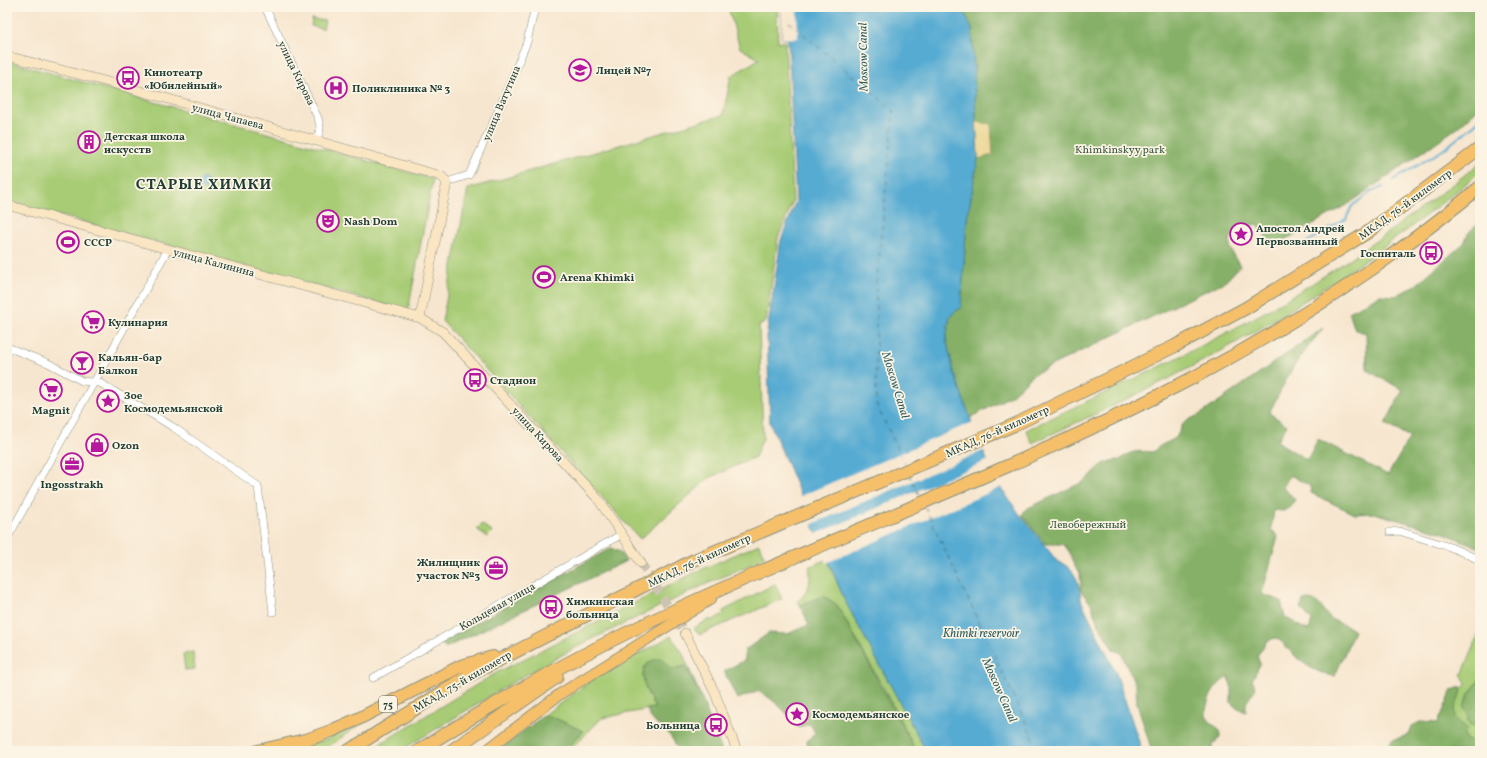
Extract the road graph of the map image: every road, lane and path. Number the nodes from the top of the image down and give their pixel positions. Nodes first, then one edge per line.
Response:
1 (265, 7) edge
2 (535, 7) edge
3 (7, 56) edge
4 (315, 140) junction
5 (1480, 144) edge
6 (1480, 148) edge
7 (1455, 168) junction
8 (447, 182) junction
9 (1480, 187) edge
10 (7, 205) edge
11 (168, 249) junction
12 (420, 318) junction
13 (7, 347) edge
14 (94, 383) junction
15 (1390, 532) dead end
16 (622, 534) junction
17 (7, 539) edge
18 (1480, 560) edge
19 (641, 564) tunnel mouth
20 (748, 577) junction
21 (273, 612) dead end
22 (685, 633) tunnel mouth
23 (610, 641) junction
24 (515, 651) junction
25 (373, 678) dead end
26 (423, 749) edge
27 (258, 751) edge
28 (348, 751) edge
29 (452, 751) edge
30 (486, 751) edge
31 (738, 751) edge

1 - 4 street, улица Кирова
2 - 8 street, улица Ватутина
3 - 4 street, улица Чапаева
4 - 8 street, улица Чапаева
5 - 7 main road
6 - 7 highway, МКАД, 76-й километр
7 - 24 highway, МКАД, 76-й километр
8 - 12 street
9 - 20 highway
10 - 11 street, улица Калинина
11 - 12 street, улица Калинина
11 - 14 street
12 - 16 street, улица Кирова
13 - 14 street
14 - 17 street
14 - 21 street
15 - 18 street
16 - 19 street, улица Кирова
16 - 25 street, Кольцевая улица
20 - 23 highway
20 - 30 main road
22 - 31 street
23 - 26 highway
23 - 29 highway
24 - 27 highway, 75
24 - 28 highway, МКАД, 75-й километр

